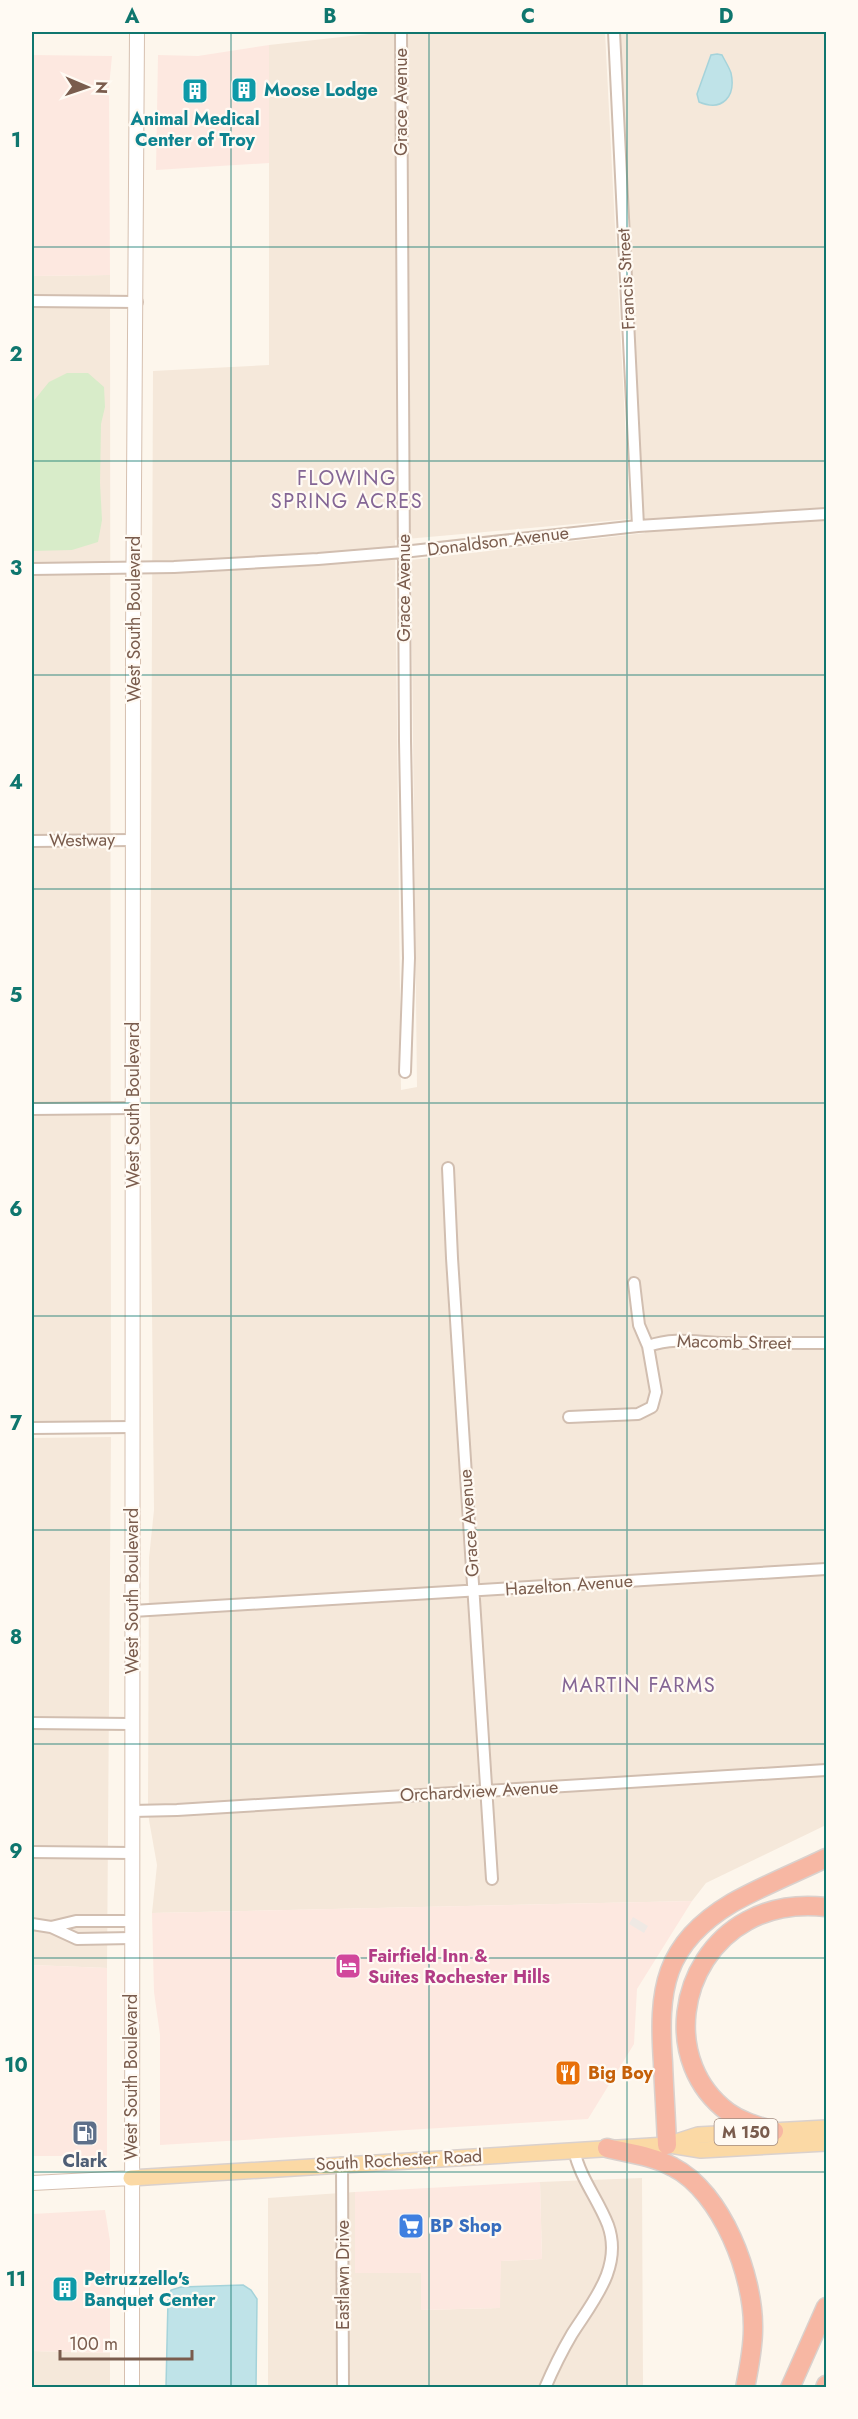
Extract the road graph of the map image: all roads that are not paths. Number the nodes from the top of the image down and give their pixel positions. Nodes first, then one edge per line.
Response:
1 (137, 32) edge
2 (401, 32) edge
3 (614, 32) edge
4 (32, 301) edge
5 (137, 302) junction
6 (826, 514) edge
7 (638, 526) junction
8 (403, 552) junction
9 (134, 568) junction
10 (32, 569) edge
11 (134, 840) junction
12 (32, 841) edge
13 (405, 1072) dead end
14 (133, 1108) junction
15 (32, 1109) edge
16 (448, 1168) dead end
17 (633, 1282) dead end
18 (826, 1343) edge
19 (648, 1346) junction
20 (569, 1417) dead end
21 (133, 1427) junction
22 (32, 1428) edge
23 (826, 1569) edge
24 (473, 1591) junction
25 (133, 1611) junction
26 (32, 1724) edge
27 (131, 1724) junction
28 (826, 1770) edge
29 (486, 1790) junction
30 (132, 1811) junction
31 (32, 1852) edge
32 (132, 1853) junction
33 (826, 1858) edge
34 (492, 1879) dead end
35 (826, 1907) edge
36 (132, 1921) junction
37 (32, 1924) edge
38 (51, 1927) junction
39 (132, 1938) junction
40 (826, 2128) edge
41 (774, 2131) junction
42 (826, 2143) edge
43 (667, 2145) junction
44 (607, 2148) junction
45 (574, 2150) junction
46 (342, 2163) junction
47 (131, 2178) junction
48 (32, 2183) edge
49 (826, 2307) edge
50 (132, 2388) edge
51 (343, 2388) edge
52 (545, 2388) edge
53 (745, 2388) edge
54 (790, 2388) edge

1 - 5 street, West South Boulevard
2 - 8 street, Grace Avenue
3 - 7 street, Francis Street
4 - 5 street
5 - 9 street, West South Boulevard
6 - 7 street, Donaldson Avenue
7 - 8 street, Donaldson Avenue
8 - 9 street, Donaldson Avenue
8 - 13 street, Grace Avenue
9 - 10 street, Donaldson Avenue
9 - 11 street, West South Boulevard
11 - 12 street, Westway
11 - 14 street, West South Boulevard
14 - 15 street
14 - 21 street, West South Boulevard
16 - 24 street, Grace Avenue
17 - 19 street
18 - 19 street, Macomb Street
19 - 20 street, Macomb Street
21 - 22 street
21 - 25 street, West South Boulevard
23 - 24 street, Hazelton Avenue
24 - 25 street, Hazelton Avenue
24 - 29 street, Grace Avenue
25 - 27 street, West South Boulevard
26 - 27 street
27 - 30 street, West South Boulevard
28 - 29 street, Orchardview Avenue
29 - 30 street, Orchardview Avenue
29 - 34 street, Grace Avenue
30 - 32 street, West South Boulevard
31 - 32 street
32 - 36 street, West South Boulevard
33 - 43 highway
35 - 41 highway
36 - 38 street
36 - 39 street, West South Boulevard
37 - 38 street
38 - 39 street
39 - 47 street, West South Boulevard
40 - 41 main road, South Rochester Road / M 150
41 - 43 main road, South Rochester Road / M 150
42 - 43 main road, South Rochester Road / M 150
43 - 44 main road, South Rochester Road
44 - 45 main road, South Rochester Road
44 - 53 highway
45 - 46 main road, South Rochester Road
45 - 52 street
46 - 47 main road, South Rochester Road
46 - 51 street, Eastlawn Drive
47 - 48 street
47 - 50 street, West South Boulevard
49 - 54 highway

